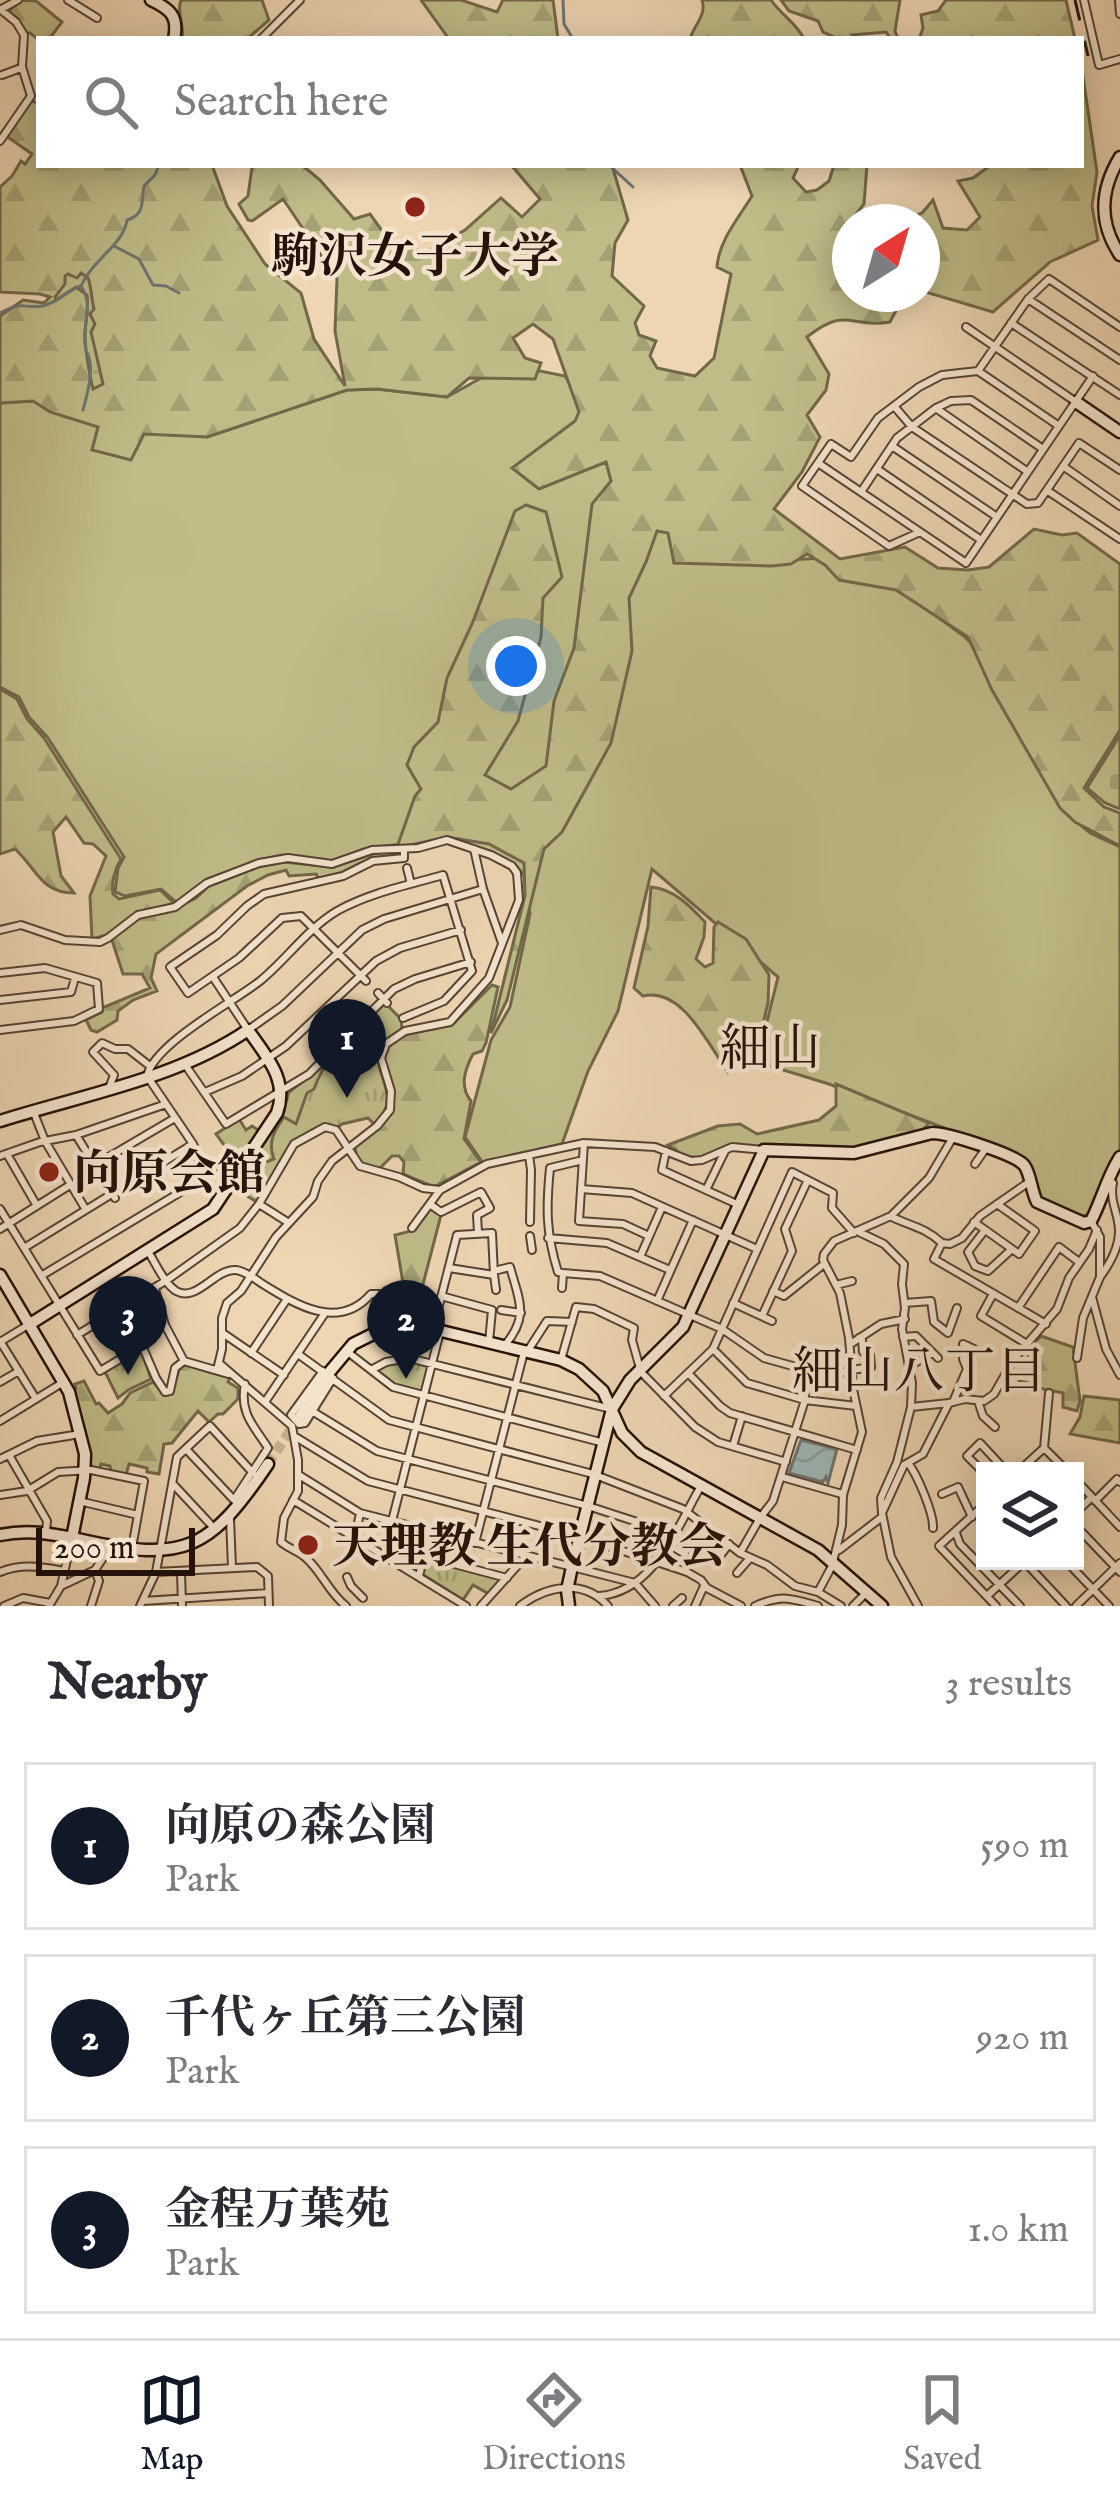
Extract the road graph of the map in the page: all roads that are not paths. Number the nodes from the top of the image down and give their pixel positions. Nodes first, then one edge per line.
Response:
1 (18, 0) edge
2 (68, 0) edge
3 (151, 0) edge
4 (300, 0) edge
5 (1084, 0) edge
6 (1119, 0) edge
7 (0, 10) edge
8 (1120, 14) edge
9 (97, 18) dead end
10 (175, 36) edge
11 (264, 36) edge
12 (1120, 59) edge
13 (22, 67) junction
14 (2, 75) edge
15 (0, 141) edge
16 (1120, 157) edge
17 (1120, 255) edge
18 (1028, 299) junction
19 (1011, 323) junction
20 (966, 327) dead end
21 (1120, 328) edge
22 (995, 347) junction
23 (1120, 361) edge
24 (978, 371) junction
25 (1093, 376) junction
26 (1120, 394) edge
27 (1076, 402) junction
28 (894, 406) junction
29 (935, 408) junction
30 (1059, 426) junction
31 (912, 427) junction
32 (1120, 432) edge
33 (892, 446) junction
34 (1043, 449) junction
35 (818, 463) junction
36 (1063, 466) junction
37 (877, 469) junction
38 (1120, 470) edge
39 (1028, 472) junction
40 (1047, 490) junction
41 (861, 492) junction
42 (1012, 495) junction
43 (1120, 506) edge
44 (997, 517) junction
45 (920, 532) junction
46 (1120, 539) edge
47 (981, 540) junction
48 (404, 849) junction
49 (474, 849) junction
50 (406, 868) dead end
51 (411, 884) junction
52 (483, 889) junction
53 (452, 898) junction
54 (314, 928) junction
55 (0, 930) edge
56 (461, 930) junction
57 (502, 943) junction
58 (337, 951) junction
59 (471, 962) junction
60 (0, 974) edge
61 (75, 976) junction
62 (213, 976) junction
63 (363, 978) junction
64 (0, 1000) edge
65 (229, 1002) junction
66 (0, 1030) edge
67 (248, 1030) junction
68 (405, 1031) junction
69 (267, 1058) junction
70 (184, 1063) junction
71 (148, 1071) junction
72 (109, 1088) junction
73 (281, 1090) junction
74 (205, 1092) junction
75 (166, 1104) junction
76 (33, 1109) junction
77 (175, 1118) junction
78 (0, 1121) edge
79 (76, 1135) junction
80 (954, 1136) junction
81 (45, 1141) junction
82 (584, 1143) junction
83 (194, 1144) junction
84 (350, 1147) junction
85 (986, 1148) junction
86 (725, 1150) junction
87 (764, 1150) junction
88 (666, 1151) junction
89 (3, 1155) edge
90 (529, 1155) junction
91 (1120, 1157) edge
92 (583, 1160) junction
93 (975, 1164) dead end
94 (95, 1165) junction
95 (1116, 1173) edge
96 (808, 1180) junction
97 (1029, 1182) junction
98 (70, 1185) junction
99 (581, 1189) junction
100 (440, 1190) junction
101 (706, 1190) junction
102 (114, 1196) junction
103 (259, 1204) junction
104 (997, 1204) junction
105 (430, 1205) junction
106 (739, 1205) junction
107 (37, 1206) junction
108 (662, 1207) junction
109 (0, 1209) edge
110 (86, 1210) junction
111 (891, 1216) junction
112 (693, 1220) junction
113 (530, 1222) dead end
114 (974, 1222) junction
115 (9, 1223) junction
116 (289, 1223) junction
117 (1094, 1225) junction
118 (412, 1228) dead end
119 (0, 1229) edge
120 (985, 1230) junction
121 (478, 1233) junction
122 (856, 1233) junction
123 (725, 1235) junction
124 (530, 1236) dead end
125 (650, 1236) junction
126 (548, 1238) junction
127 (942, 1243) junction
128 (24, 1248) junction
129 (147, 1249) junction
130 (757, 1249) junction
131 (1012, 1249) junction
132 (532, 1250) dead end
133 (640, 1257) junction
134 (825, 1263) junction
135 (1080, 1263) junction
136 (449, 1268) junction
137 (670, 1270) junction
138 (496, 1272) junction
139 (562, 1273) junction
140 (0, 1275) edge
141 (41, 1276) junction
142 (251, 1276) junction
143 (1100, 1277) junction
144 (166, 1280) junction
145 (852, 1281) dead end
146 (836, 1285) junction
147 (154, 1288) junction
148 (562, 1288) dead end
149 (496, 1290) dead end
150 (773, 1291) junction
151 (993, 1294) junction
152 (441, 1296) junction
153 (1092, 1297) junction
154 (287, 1299) junction
155 (657, 1301) junction
156 (905, 1303) junction
157 (733, 1304) junction
158 (59, 1306) junction
159 (125, 1306) junction
160 (957, 1308) dead end
161 (1018, 1308) junction
162 (501, 1310) dead end
163 (325, 1312) junction
164 (520, 1312) junction
165 (689, 1315) junction
166 (762, 1316) junction
167 (904, 1319) junction
168 (772, 1321) dead end
169 (572, 1322) junction
170 (30, 1324) junction
171 (1046, 1324) junction
172 (409, 1325) junction
173 (722, 1329) junction
174 (436, 1330) junction
175 (224, 1334) junction
176 (77, 1335) junction
177 (903, 1337) junction
178 (0, 1342) edge
179 (489, 1342) junction
180 (1027, 1344) junction
181 (142, 1346) junction
182 (504, 1346) junction
183 (968, 1346) dead end
184 (712, 1349) junction
185 (346, 1351) junction
186 (526, 1352) junction
187 (251, 1353) junction
188 (298, 1354) junction
189 (1077, 1358) dead end
190 (561, 1360) junction
191 (184, 1361) junction
192 (432, 1364) junction
193 (910, 1366) junction
194 (218, 1367) junction
195 (804, 1367) junction
196 (371, 1370) junction
197 (19, 1371) junction
198 (852, 1371) junction
199 (641, 1372) junction
200 (688, 1373) junction
201 (284, 1375) junction
202 (328, 1375) junction
203 (1120, 1375) edge
204 (65, 1381) junction
205 (0, 1382) edge
206 (245, 1384) junction
207 (516, 1387) junction
208 (1048, 1393) dead end
209 (424, 1395) junction
210 (664, 1396) junction
211 (36, 1399) junction
212 (805, 1400) junction
213 (978, 1401) junction
214 (266, 1402) junction
215 (951, 1402) junction
216 (856, 1406) junction
217 (911, 1407) junction
218 (612, 1409) junction
219 (312, 1411) junction
220 (742, 1417) junction
221 (508, 1418) junction
222 (0, 1421) edge
223 (295, 1421) junction
224 (416, 1427) junction
225 (994, 1427) dead end
226 (795, 1431) junction
227 (80, 1434) junction
228 (294, 1436) junction
229 (604, 1443) junction
230 (733, 1446) junction
231 (1044, 1448) junction
232 (186, 1449) junction
233 (500, 1449) junction
234 (857, 1450) junction
235 (4, 1457) edge
236 (407, 1459) junction
237 (786, 1462) junction
238 (908, 1462) junction
239 (998, 1462) edge
240 (1030, 1462) edge
241 (1058, 1462) edge
242 (268, 1464) tunnel mouth
243 (976, 1465) edge
244 (85, 1470) junction
245 (254, 1472) junction
246 (299, 1475) junction
247 (596, 1475) junction
248 (782, 1477) junction
249 (491, 1480) junction
250 (1120, 1482) edge
251 (172, 1483) junction
252 (701, 1486) junction
253 (1084, 1488) edge
254 (31, 1489) junction
255 (400, 1490) junction
256 (942, 1493) dead end
257 (0, 1495) edge
258 (843, 1495) junction
259 (1094, 1499) junction
260 (293, 1500) junction
261 (79, 1502) junction
262 (588, 1506) junction
263 (1084, 1506) edge
264 (687, 1510) junction
265 (484, 1511) junction
266 (361, 1513) junction
267 (975, 1514) joint
268 (138, 1515) junction
269 (882, 1515) junction
270 (230, 1517) junction
271 (760, 1518) junction
272 (392, 1521) junction
273 (1120, 1527) edge
274 (933, 1528) dead end
275 (216, 1529) junction
276 (430, 1531) junction
277 (46, 1532) junction
278 (956, 1533) junction
279 (674, 1534) junction
280 (1084, 1534) edge
281 (0, 1535) edge
282 (580, 1537) junction
283 (72, 1538) junction
284 (355, 1538) junction
285 (476, 1543) junction
286 (668, 1544) junction
287 (729, 1544) junction
288 (111, 1546) junction
289 (132, 1550) junction
290 (161, 1550) junction
291 (740, 1553) junction
292 (685, 1554) dead end
293 (424, 1556) junction
294 (526, 1556) junction
295 (835, 1557) junction
296 (750, 1558) junction
297 (717, 1560) dead end
298 (657, 1562) junction
299 (232, 1568) junction
300 (572, 1568) junction
301 (1118, 1568) edge
302 (95, 1570) junction
303 (181, 1570) junction
304 (1015, 1570) edge
305 (1032, 1570) edge
306 (1075, 1570) edge
307 (64, 1571) junction
308 (0, 1572) edge
309 (156, 1572) junction
310 (737, 1573) dead end
311 (419, 1576) junction
312 (507, 1578) junction
313 (635, 1583) junction
314 (1000, 1585) junction
315 (61, 1586) junction
316 (704, 1586) junction
317 (1093, 1589) junction
318 (567, 1590) junction
319 (818, 1592) junction
320 (867, 1592) junction
321 (268, 1594) junction
322 (987, 1596) junction
323 (599, 1597) junction
324 (363, 1598) dead end
325 (682, 1598) dead end
326 (337, 1599) junction
327 (182, 1602) edge
328 (142, 1604) edge
329 (49, 1605) edge
330 (4, 1606) edge
331 (91, 1606) edge
332 (269, 1606) edge
333 (346, 1606) edge
334 (466, 1606) edge
335 (482, 1606) edge
336 (520, 1606) edge
337 (569, 1606) edge
338 (608, 1606) edge
339 (655, 1606) edge
340 (674, 1606) edge
341 (694, 1606) edge
342 (741, 1606) edge
343 (755, 1606) edge
344 (818, 1606) edge
345 (841, 1606) edge
346 (854, 1606) edge
347 (882, 1606) edge
348 (918, 1606) edge
349 (996, 1606) edge
350 (1020, 1606) edge
351 (1066, 1606) edge
352 (1076, 1606) edge
353 (1109, 1606) edge

1 - 7 street
2 - 9 street
3 - 10 street
4 - 11 street
5 - 12 street
6 - 8 street
7 - 13 street
13 - 14 street
13 - 15 street
16 - 17 street
18 - 19 street
18 - 21 street
18 - 23 street
19 - 22 street
19 - 25 street
20 - 22 street
22 - 24 street
22 - 27 street
24 - 28 street
24 - 30 street
25 - 26 street
25 - 27 street
27 - 30 street
27 - 32 street
28 - 31 street
28 - 35 street
29 - 31 street
29 - 34 street
29 - 39 street
30 - 34 street
31 - 33 street
31 - 42 street
33 - 37 street
33 - 44 street
34 - 39 street
35 - 41 street
35 - 45 street
36 - 38 street
36 - 40 street
36 - 43 street
37 - 41 street
37 - 47 street
39 - 42 street
40 - 42 street
40 - 46 street
41 - 45 street
42 - 44 street
44 - 47 street
45 - 47 street
48 - 49 street
48 - 55 street
48 - 62 street
49 - 52 street
49 - 57 street
50 - 51 street
51 - 53 street
51 - 54 street
52 - 53 street
52 - 57 street
53 - 56 street
53 - 58 street
54 - 58 street
54 - 62 street
54 - 65 street
56 - 59 street
56 - 63 street
57 - 68 street
58 - 63 street
58 - 67 street
59 - 68 street
59 - 73 street
60 - 61 street
61 - 64 street
61 - 66 street
62 - 65 street
63 - 69 street
65 - 67 street
65 - 71 street
67 - 69 street
67 - 70 street
68 - 84 street
69 - 73 street
69 - 74 street
70 - 71 street
70 - 74 street
71 - 72 street
71 - 72 street
71 - 75 street
72 - 76 street
73 - 74 street
73 - 129 street
75 - 77 street
75 - 79 street
76 - 78 street
76 - 81 street
77 - 83 street
77 - 94 street
79 - 81 street
79 - 94 street
80 - 85 street
80 - 87 street
80 - 111 street
81 - 89 street
81 - 98 street
82 - 88 street
82 - 90 street
82 - 92 street
83 - 102 street
83 - 141 street
84 - 100 street
84 - 103 street
84 - 116 street
85 - 93 street
85 - 97 street
86 - 87 street
86 - 88 street
86 - 101 street
87 - 106 street
88 - 101 street
89 - 107 street
90 - 100 street
90 - 113 street
91 - 95 street
92 - 99 street
92 - 126 street
94 - 102 street
95 - 117 street
95 - 143 street
96 - 122 street
96 - 130 street
96 - 150 street
97 - 104 street
97 - 117 street
98 - 107 street
98 - 110 street
99 - 108 street
99 - 125 street
100 - 105 street
101 - 106 street
102 - 110 street
103 - 116 street
103 - 144 street
104 - 114 street
104 - 131 street
105 - 118 street
105 - 121 street
106 - 123 street
107 - 115 street
108 - 112 street
108 - 125 street
109 - 115 street
110 - 128 street
111 - 122 street
111 - 127 street
112 - 123 street
112 - 137 street
114 - 120 street
114 - 127 street
115 - 119 street
115 - 128 street
116 - 142 street
117 - 135 street
117 - 143 street
120 - 131 street
120 - 131 street
121 - 136 street
121 - 138 street
122 - 134 street
122 - 156 street
123 - 130 street
123 - 165 street
124 - 132 street
125 - 133 street
126 - 133 street
126 - 139 street
127 - 151 street
128 - 141 street
129 - 144 street
129 - 158 street
130 - 157 street
133 - 137 street
134 - 146 street
134 - 150 street
135 - 161 street
135 - 171 street
136 - 138 street
136 - 152 street
137 - 155 street
138 - 149 street
138 - 164 street
139 - 148 street
139 - 155 street
140 - 170 street
141 - 158 street
142 - 144 street
142 - 154 street
142 - 175 street
143 - 153 street
144 - 147 street
145 - 146 street
146 - 198 street
147 - 159 street
147 - 191 street
150 - 166 street
151 - 161 street
151 - 180 street
152 - 174 street
152 - 179 street
153 - 189 street
153 - 203 street
154 - 163 street
154 - 187 street
155 - 165 street
156 - 160 street
156 - 167 street
157 - 166 street
157 - 173 street
158 - 170 street
158 - 176 street
159 - 176 street
159 - 181 street
161 - 171 street
162 - 164 street
163 - 172 street
163 - 188 street
164 - 182 street
165 - 173 street
165 - 199 street
166 - 168 street
167 - 177 street
167 - 198 street
169 - 186 street
169 - 190 street
169 - 199 street
170 - 178 street
170 - 204 street
171 - 180 street
172 - 174 street
172 - 185 street
173 - 184 street
173 - 195 street
174 - 179 street
174 - 192 street
175 - 187 street
175 - 194 street
176 - 181 street
177 - 193 street
177 - 193 street
178 - 197 street
179 - 182 street
180 - 213 street
181 - 191 street
182 - 186 street
183 - 215 street
184 - 200 street
184 - 212 street
185 - 196 street
185 - 202 street
186 - 190 street
186 - 207 street
187 - 201 street
188 - 201 street
188 - 202 street
190 - 218 street
191 - 194 street
192 - 196 street
192 - 207 street
192 - 209 street
193 - 217 street
194 - 206 street
195 - 198 street
195 - 212 street
196 - 209 street
197 - 205 street
197 - 211 street
198 - 216 street
199 - 210 street
199 - 218 street
200 - 210 street
200 - 220 street
201 - 214 street
202 - 219 street
202 - 223 street
202 - 224 street
204 - 211 street
204 - 227 street
206 - 214 street
206 - 245 street
207 - 218 street
207 - 221 street
208 - 231 street
209 - 221 street
209 - 224 street
210 - 230 street
211 - 222 street
212 - 216 street
212 - 226 street
213 - 215 street
213 - 225 street
214 - 223 street
215 - 217 street
215 - 238 street
216 - 234 street
217 - 269 street
218 - 229 street
218 - 252 street
219 - 223 street
219 - 236 street
220 - 226 street
220 - 230 street
221 - 229 street
221 - 233 street
223 - 228 street
224 - 233 street
224 - 236 street
226 - 234 street
226 - 237 street
227 - 235 street
227 - 244 street
228 - 246 street
228 - 255 street
229 - 247 street
230 - 237 street
231 - 240 street
231 - 241 street
232 - 245 street
232 - 245 street
232 - 251 street
233 - 247 street
233 - 249 street
234 - 258 street
235 - 254 street
236 - 249 street
236 - 255 street
237 - 248 street
238 - 269 street
238 - 274 street
239 - 243 street
242 - 270 street
244 - 254 street
244 - 261 street
244 - 268 street
246 - 260 street
246 - 266 street
247 - 262 street
247 - 264 street
248 - 258 street
248 - 271 street
249 - 262 street
249 - 265 street
250 - 259 street
251 - 275 street
251 - 290 street
252 - 264 street
252 - 271 street
253 - 259 street
254 - 257 street
254 - 277 street
255 - 265 street
255 - 272 street
256 - 267 street
258 - 295 street
259 - 263 street
259 - 273 street
260 - 284 street
260 - 326 street
261 - 268 street
261 - 283 street
262 - 279 street
262 - 282 street
264 - 279 street
264 - 287 street
265 - 282 street
265 - 285 street
266 - 272 street
266 - 284 street
267 - 278 street
268 - 289 street
269 - 295 street
269 - 348 street
270 - 275 street
270 - 299 street
271 - 291 street
271 - 295 street
272 - 276 street
275 - 290 street
276 - 285 street
276 - 293 street
277 - 281 street
277 - 283 street
278 - 314 street
278 - 322 street
279 - 286 street
280 - 301 street
282 - 298 street
282 - 300 street
283 - 288 street
283 - 307 street
284 - 311 street
285 - 294 street
286 - 292 street
286 - 298 street
287 - 291 street
287 - 297 street
288 - 289 street
288 - 302 street
289 - 290 street
290 - 309 street
291 - 296 street
293 - 311 street
293 - 312 street
294 - 300 street
294 - 312 street
295 - 319 street
295 - 320 street
296 - 310 street
296 - 319 street
298 - 313 street
298 - 316 street
299 - 303 street
299 - 321 street
300 - 313 street
300 - 318 street
301 - 317 street
302 - 315 street
302 - 331 street
303 - 309 street
303 - 327 street
304 - 314 street
305 - 351 street
306 - 317 street
307 - 308 street
307 - 315 street
309 - 328 street
311 - 334 street
312 - 335 street
313 - 323 street
313 - 339 street
314 - 322 street
314 - 350 street
315 - 329 street
316 - 341 street
316 - 342 street
317 - 352 street
317 - 353 street
318 - 323 street
318 - 336 street
318 - 337 street
319 - 345 street
320 - 346 street
320 - 347 street
321 - 327 street
321 - 332 street
322 - 349 street
323 - 338 street
324 - 326 street
325 - 340 street
326 - 333 street
327 - 328 street
329 - 330 street
343 - 344 street

